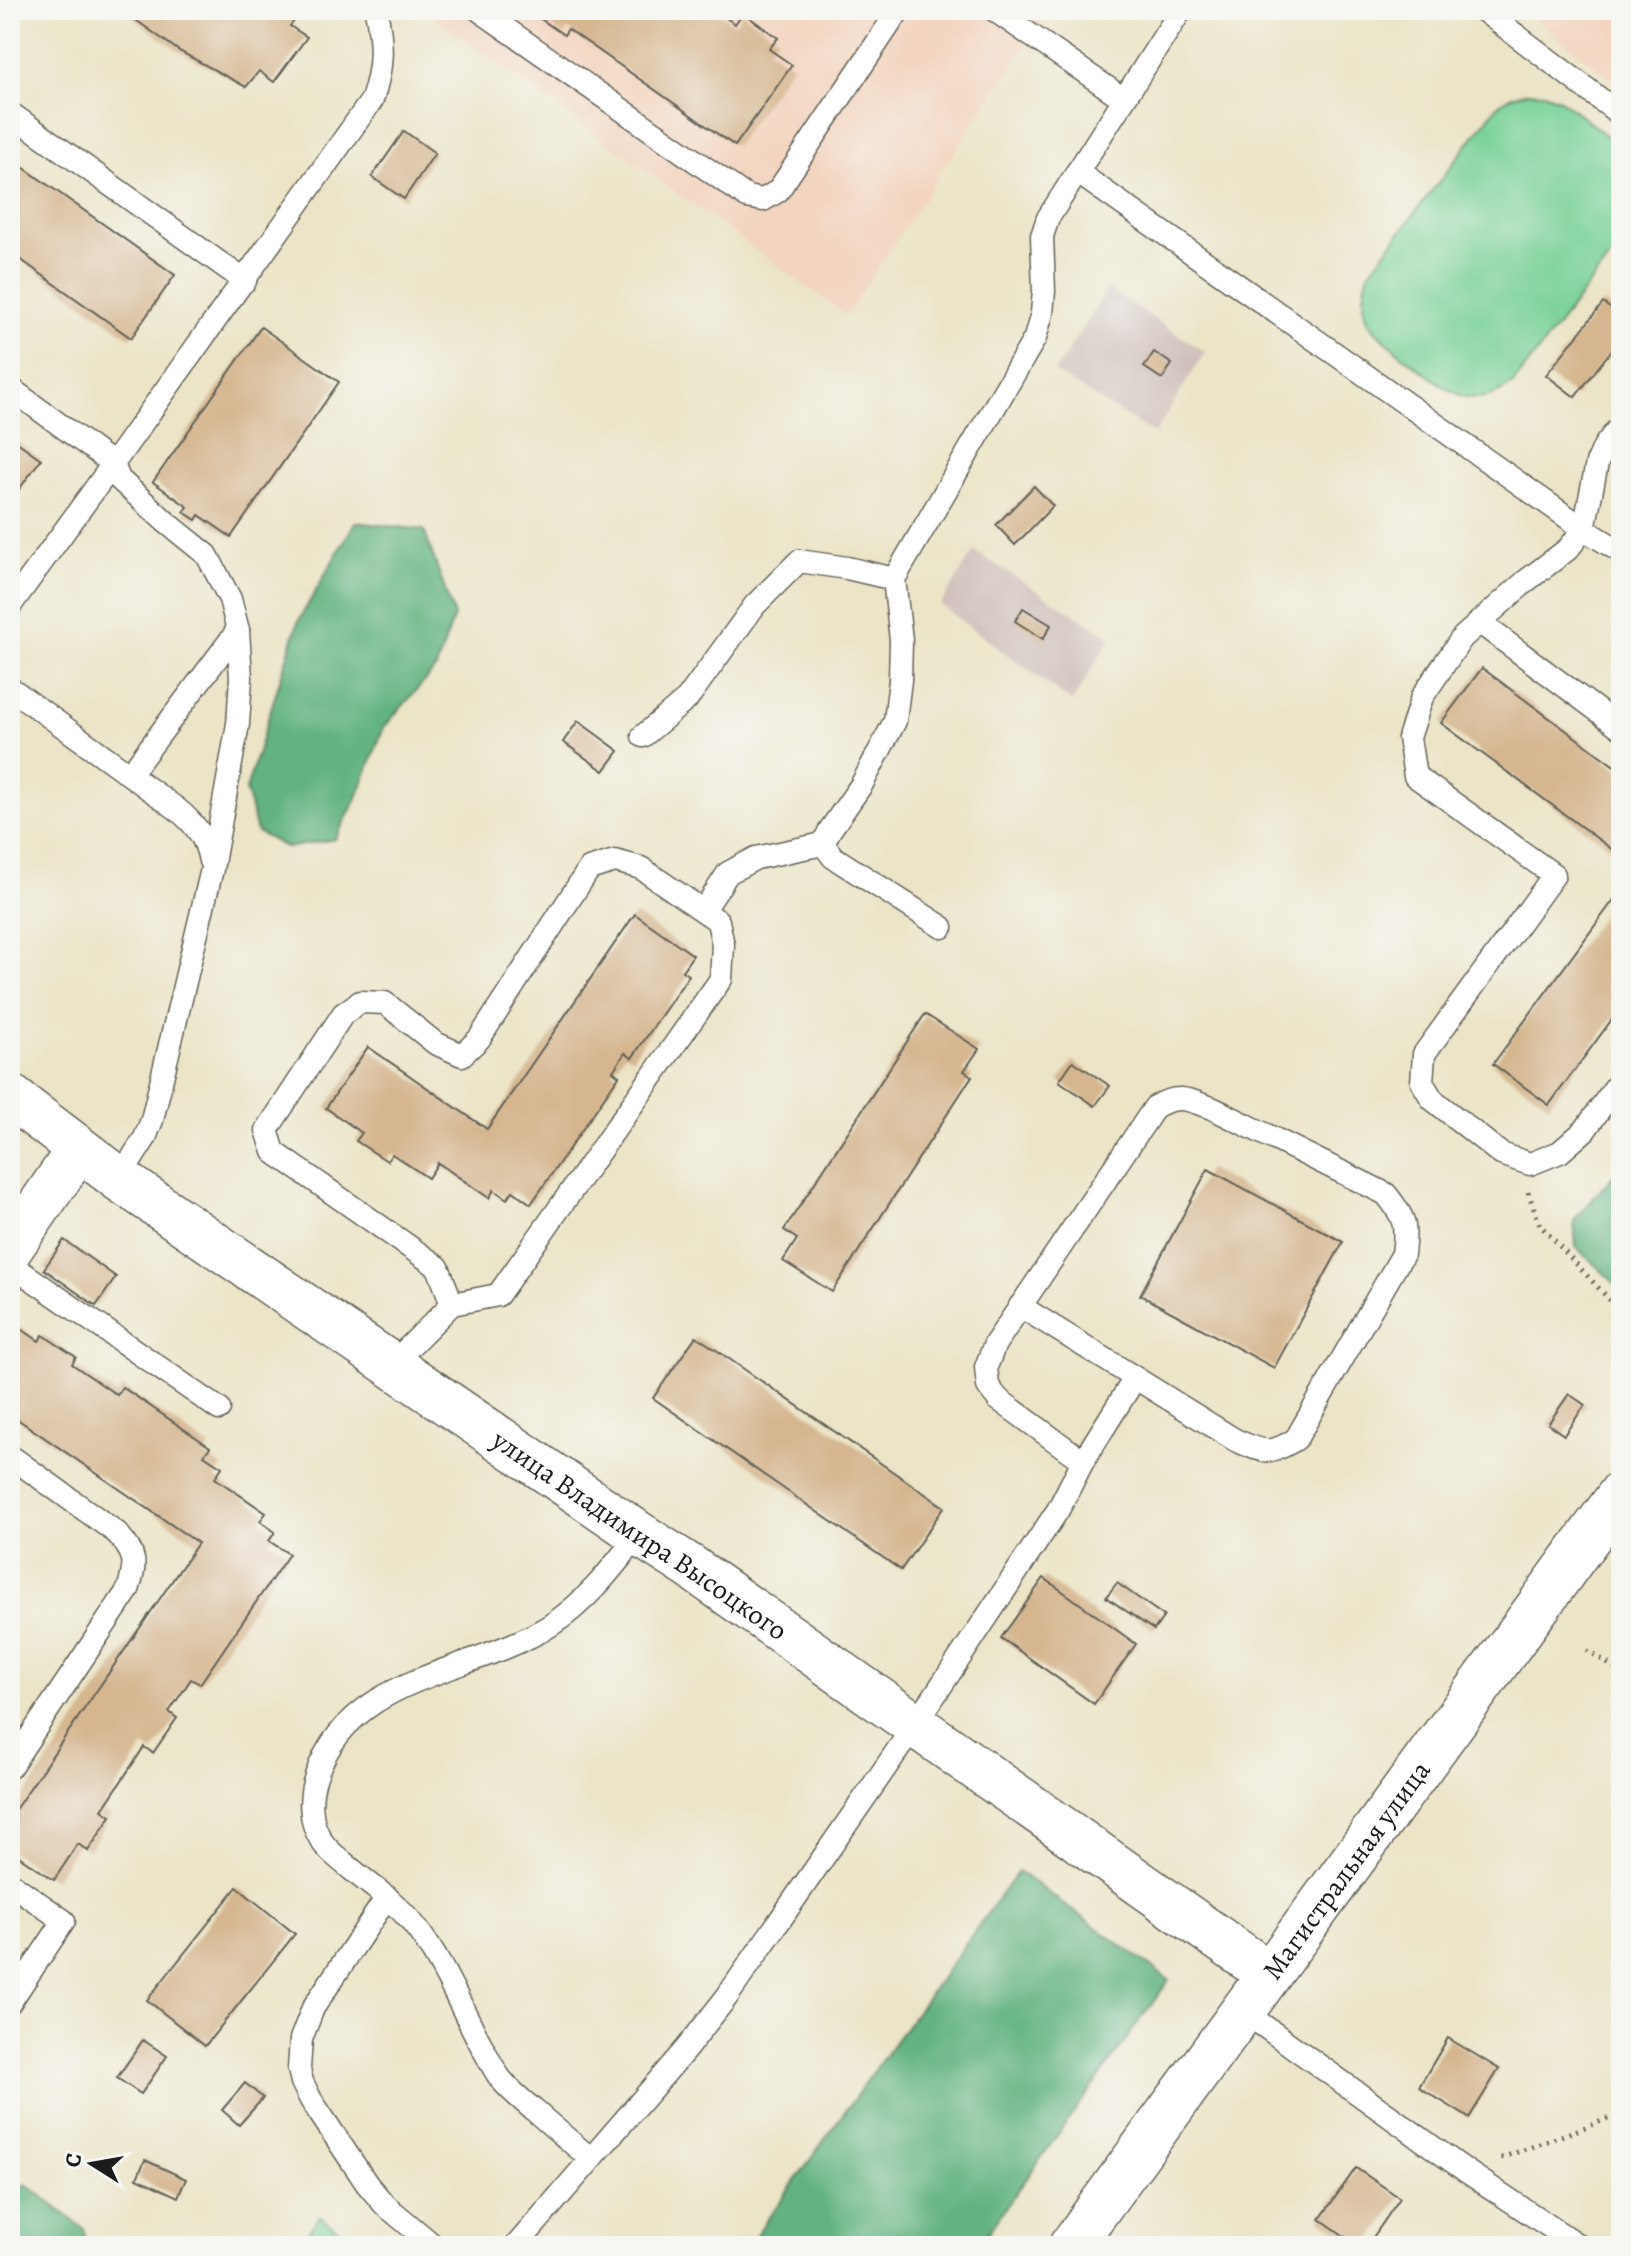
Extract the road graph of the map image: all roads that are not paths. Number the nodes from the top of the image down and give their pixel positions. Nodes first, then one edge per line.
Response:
1 (376, 10) edge
2 (479, 10) edge
3 (899, 10) edge
4 (994, 10) edge
5 (1181, 10) edge
6 (1483, 10) edge
7 (1124, 99) junction
8 (10, 113) edge
9 (1621, 115) edge
10 (1077, 172) junction
11 (245, 281) junction
12 (10, 388) edge
13 (1621, 425) edge
14 (113, 464) junction
15 (1584, 529) junction
16 (1621, 552) edge
17 (894, 579) junction
18 (10, 606) edge
19 (1479, 622) junction
20 (238, 630) junction
21 (10, 688) edge
22 (1621, 728) edge
23 (643, 736) dead end
24 (130, 774) junction
25 (823, 844) junction
26 (212, 869) junction
27 (704, 910) junction
28 (942, 927) dead end
29 (1621, 1079) edge
30 (10, 1096) edge
31 (79, 1149) junction
32 (119, 1179) junction
33 (10, 1249) edge
34 (10, 1264) edge
35 (452, 1304) junction
36 (1020, 1306) junction
37 (391, 1365) junction
38 (1135, 1378) junction
39 (219, 1409) dead end
40 (10, 1456) edge
41 (1083, 1461) junction
42 (1621, 1493) edge
43 (639, 1534) junction
44 (915, 1725) junction
45 (10, 1767) edge
46 (10, 1883) edge
47 (387, 1897) junction
48 (1269, 1974) junction
49 (10, 2002) edge
50 (1243, 2011) junction
51 (590, 2158) junction
52 (434, 2246) edge
53 (516, 2246) edge
54 (1071, 2246) edge
55 (1579, 2246) edge

1 - 11 lane
2 - 3 lane
4 - 7 lane
5 - 7 lane
6 - 9 lane
7 - 10 lane
8 - 11 lane
10 - 15 lane
10 - 17 lane
11 - 14 lane
12 - 14 lane
13 - 15 lane
14 - 18 lane
14 - 20 lane
15 - 16 lane
15 - 19 lane
17 - 23 lane
17 - 25 lane
19 - 22 lane
19 - 29 lane
20 - 24 lane
20 - 26 lane
21 - 24 lane
24 - 26 lane
25 - 27 lane
25 - 28 lane
26 - 32 lane
27 - 35 lane
27 - 35 lane
30 - 31 street, улица Владимира Высоцкого
31 - 32 street, улица Владимира Высоцкого
31 - 33 street
32 - 37 street, улица Владимира Высоцкого
34 - 39 lane
35 - 37 lane
36 - 38 lane
36 - 38 lane
36 - 41 lane
37 - 43 street, улица Владимира Высоцкого
38 - 41 lane
40 - 45 lane
41 - 44 lane
42 - 48 street, Магистральная улица
43 - 44 street, улица Владимира Высоцкого
43 - 47 lane
44 - 48 street, улица Владимира Высоцкого
44 - 51 lane
46 - 49 lane
47 - 51 lane
47 - 52 lane
48 - 50 street, Магистральная улица
50 - 54 street, Магистральная улица
50 - 55 lane
51 - 53 lane

